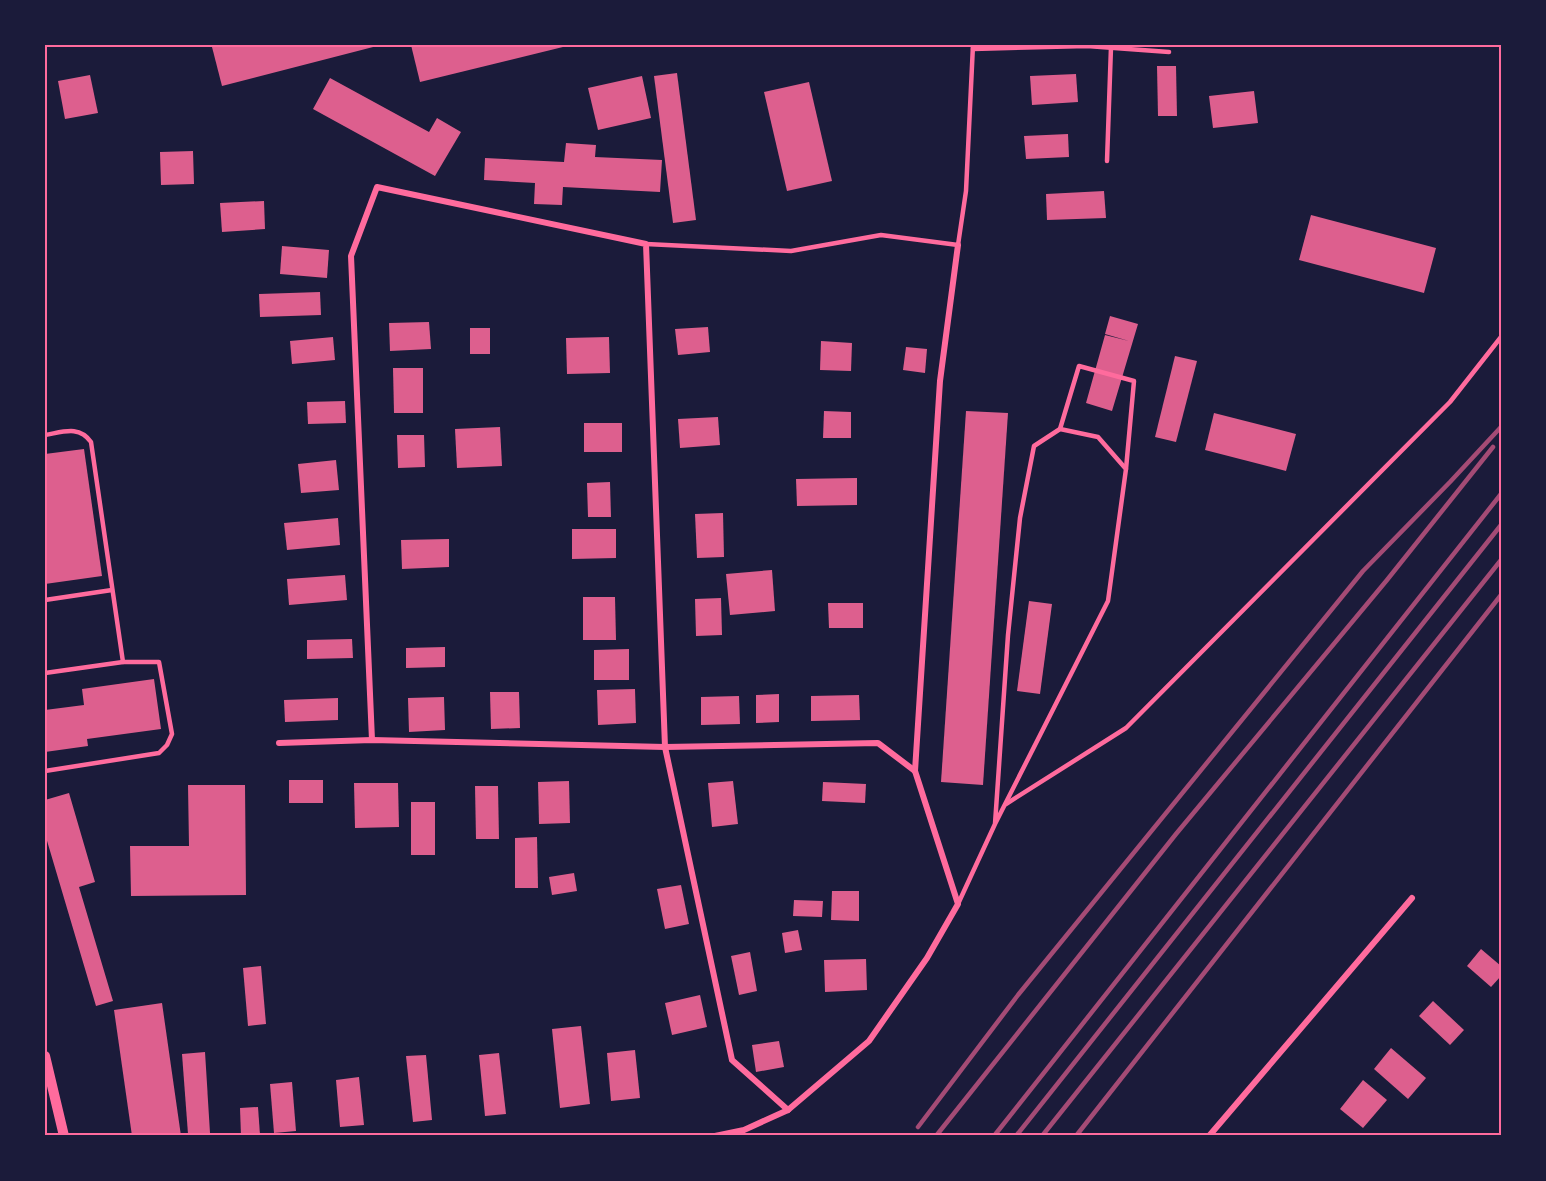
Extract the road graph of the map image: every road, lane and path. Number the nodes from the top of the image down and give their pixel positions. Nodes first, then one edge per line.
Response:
1 (973, 47) edge
2 (1111, 47) junction
3 (1169, 52) dead end
4 (1107, 161) dead end
5 (646, 244) junction
6 (958, 245) junction
7 (1501, 337) edge
8 (1060, 429) junction
9 (45, 435) edge
10 (1126, 469) junction
11 (112, 590) junction
12 (45, 600) edge
13 (123, 662) junction
14 (45, 673) edge
15 (372, 740) junction
16 (279, 743) dead end
17 (665, 747) junction
18 (45, 771) edge
19 (915, 771) junction
20 (1004, 806) junction
21 (995, 824) junction
22 (1413, 898) dead end
23 (958, 904) junction
24 (45, 1056) edge
25 (788, 1110) junction
26 (745, 1133) edge
27 (64, 1136) edge
28 (715, 1136) edge
29 (1210, 1136) edge

1 - 2 lane
1 - 6 lane
2 - 3 lane
2 - 4 lane
5 - 6 lane
5 - 15 street
5 - 17 street
6 - 19 street
7 - 20 lane
8 - 10 lane
8 - 10 lane
8 - 21 lane
9 - 11 lane
10 - 20 lane
11 - 12 lane
11 - 13 lane
13 - 14 lane
13 - 18 lane
15 - 16 street
15 - 17 street
17 - 19 street
17 - 25 street
19 - 23 street
20 - 21 lane
21 - 23 lane
22 - 29 street
23 - 25 street
24 - 27 street
25 - 26 street
26 - 28 street

